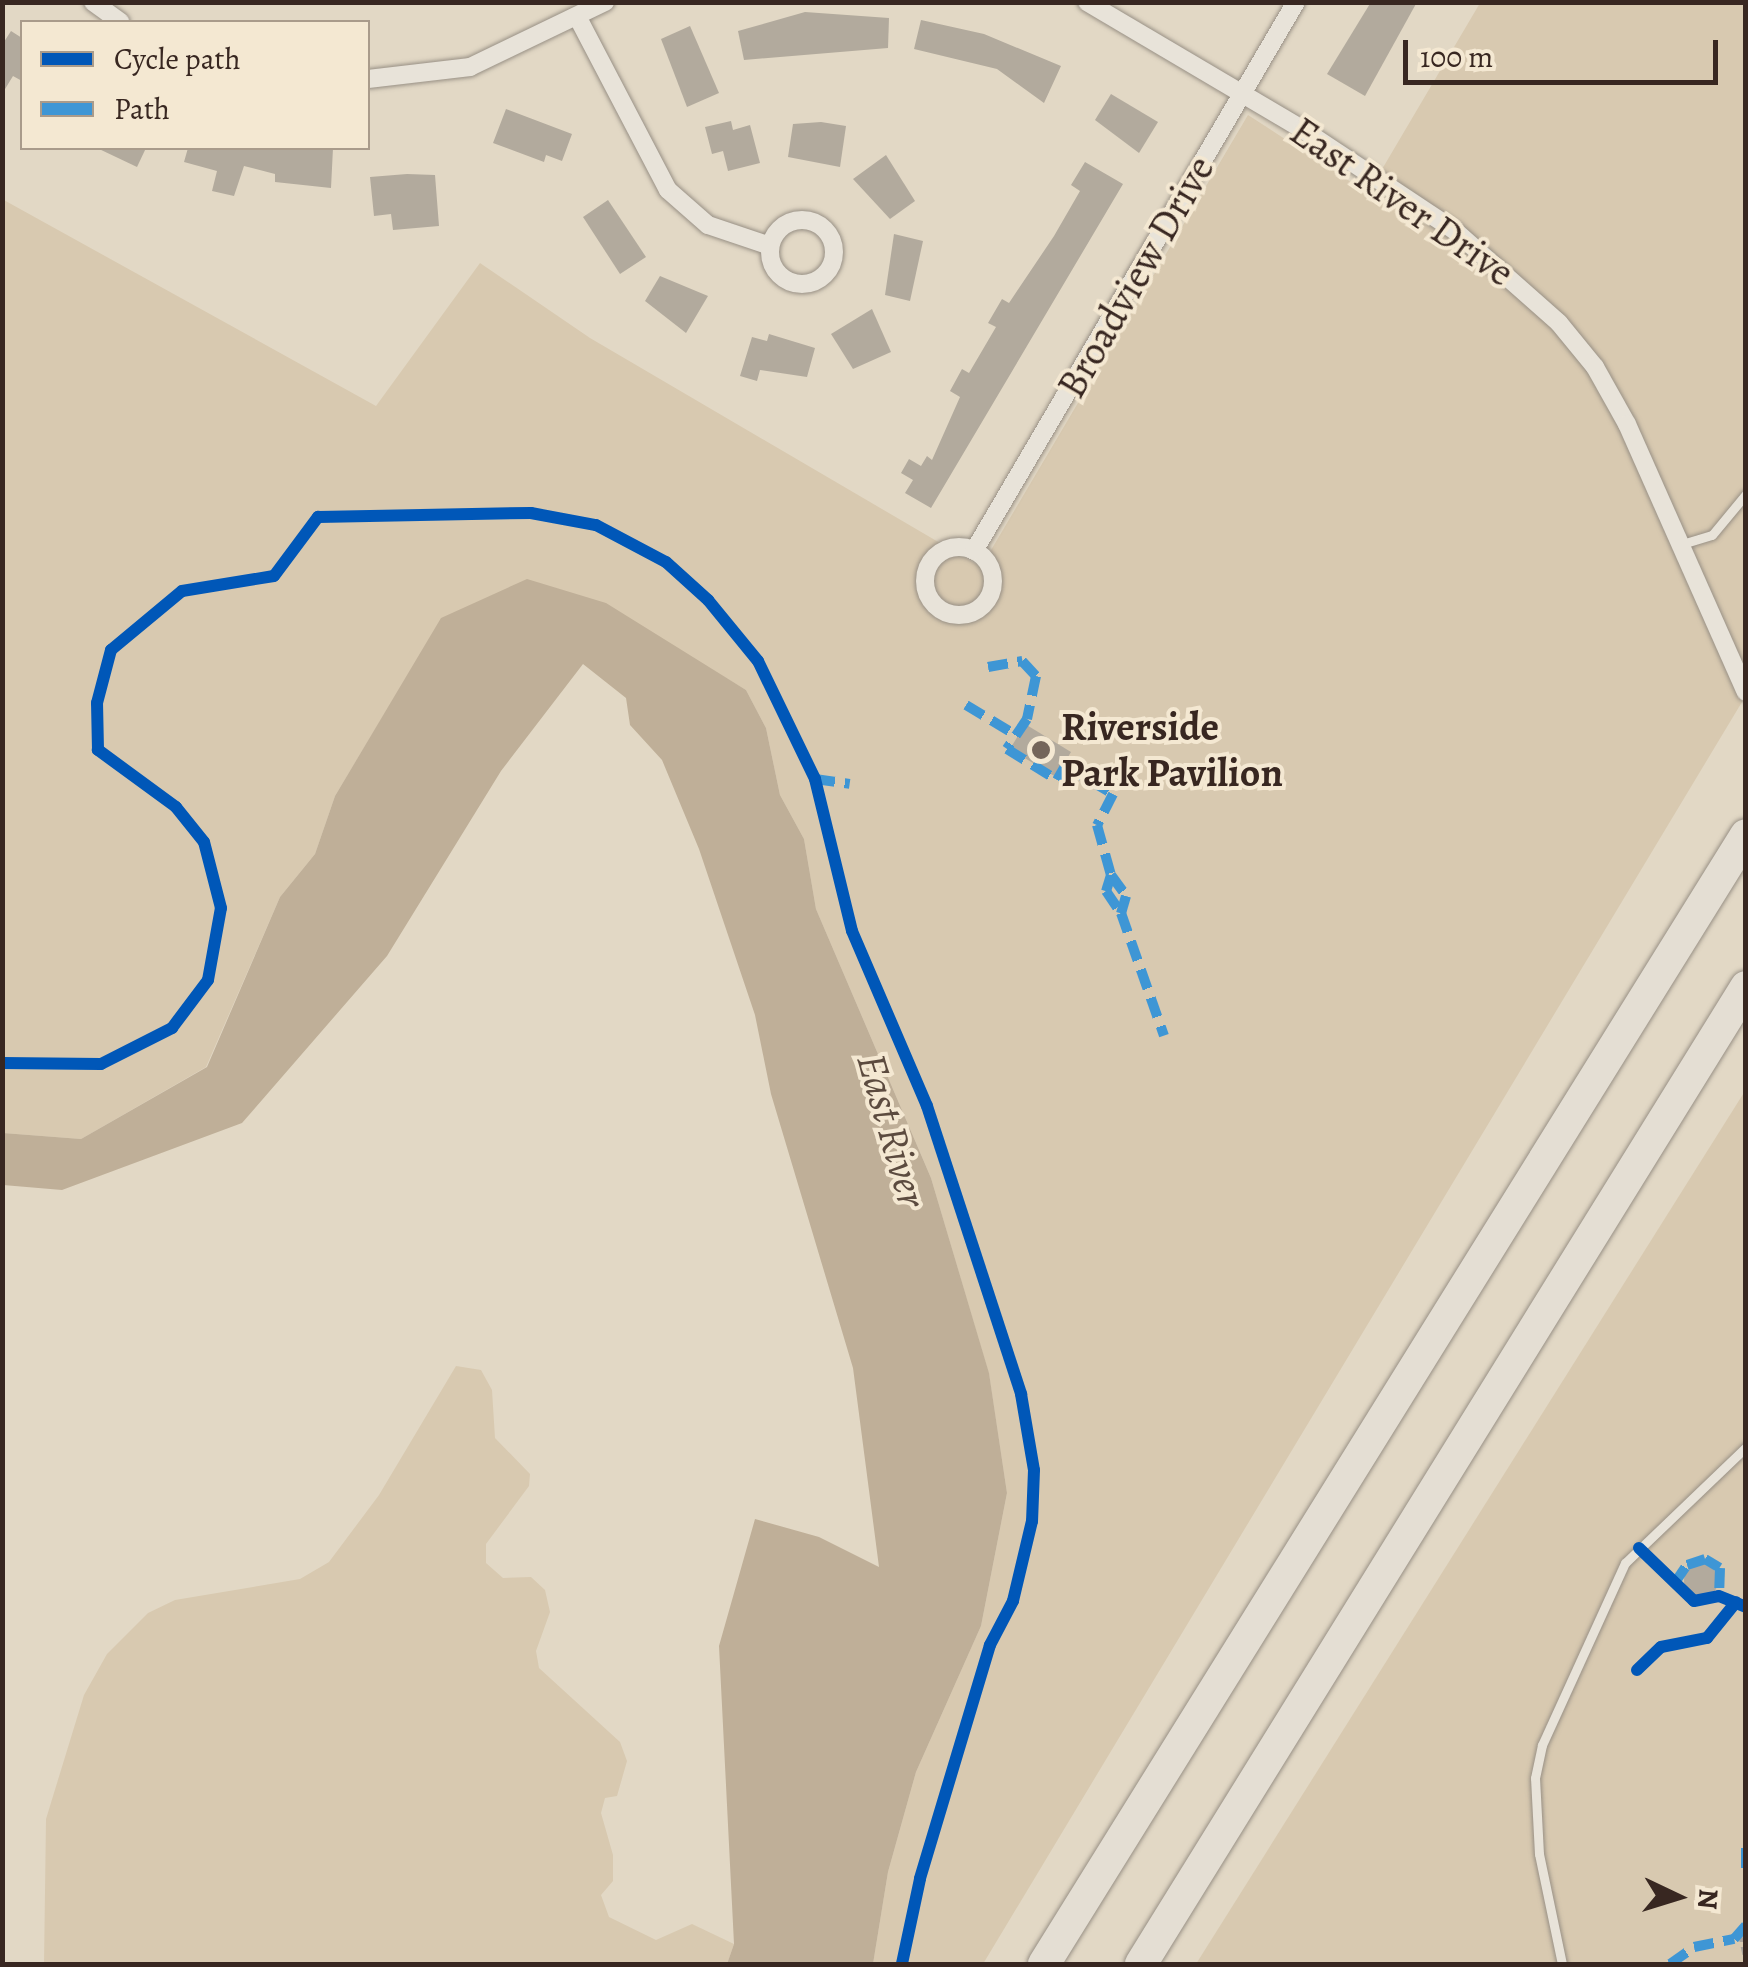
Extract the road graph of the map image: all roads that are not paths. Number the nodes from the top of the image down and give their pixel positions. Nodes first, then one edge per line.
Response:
1 (93, 2) edge
2 (605, 2) edge
3 (1086, 2) edge
4 (1296, 2) edge
5 (578, 18) junction
6 (119, 20) edge
7 (370, 79) edge
8 (1243, 94) junction
9 (770, 246) dead end
10 (1746, 494) edge
11 (1682, 544) junction
12 (974, 551) dead end
13 (1746, 692) edge
14 (1746, 835) edge
15 (1746, 987) edge
16 (1746, 1448) edge
17 (1044, 1964) edge
18 (1140, 1964) edge
19 (1562, 1964) edge

1 - 6 street
2 - 5 street
3 - 8 street, East River Drive
4 - 8 street, Broadview Drive
5 - 7 street
5 - 9 street
8 - 11 street, East River Drive
8 - 12 street, Broadview Drive
10 - 11 lane
11 - 13 street, East River Drive
14 - 17 highway
15 - 18 highway
16 - 19 lane

